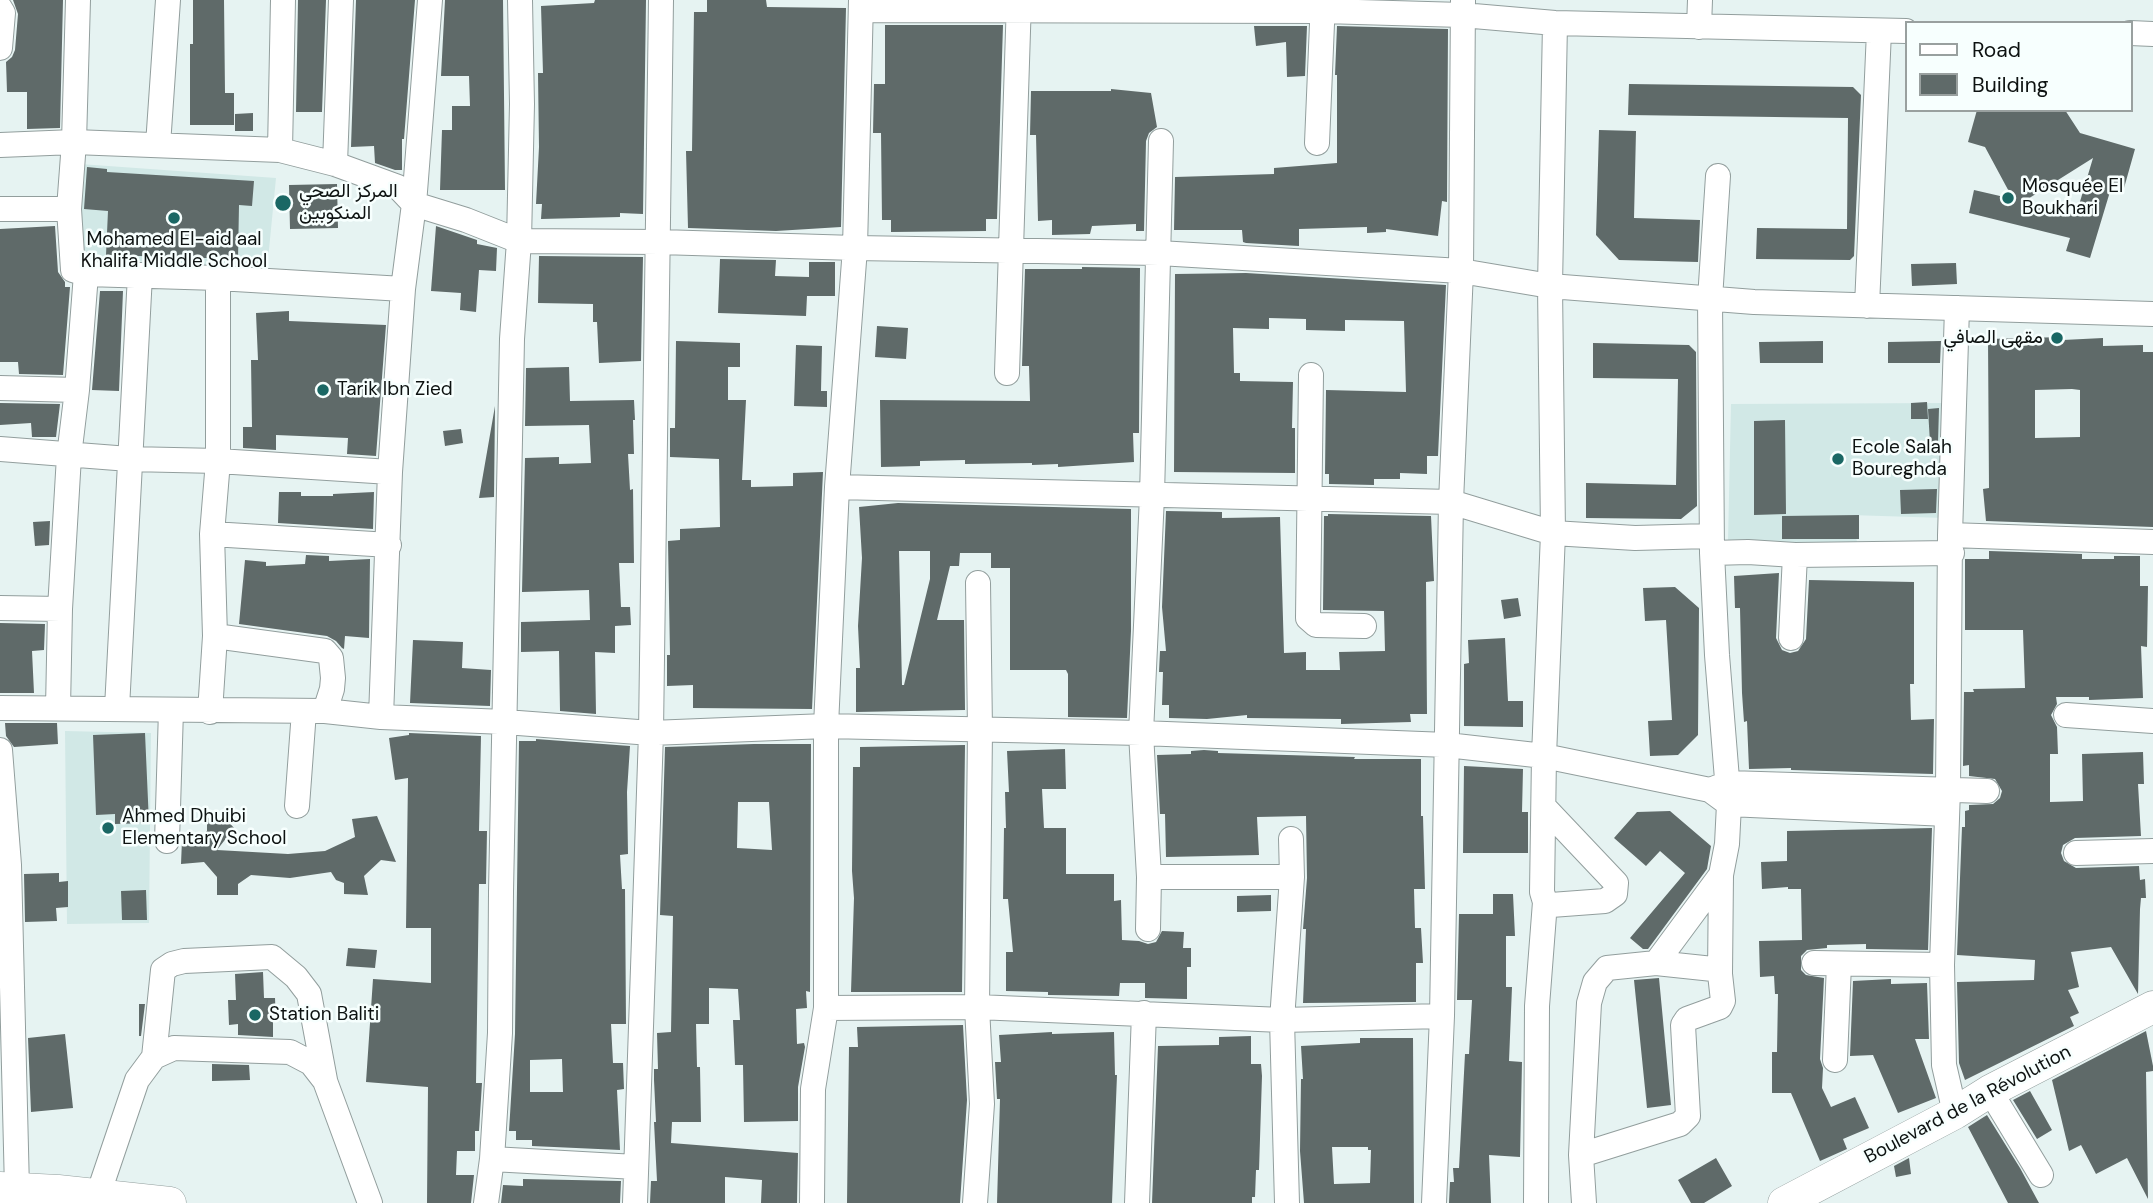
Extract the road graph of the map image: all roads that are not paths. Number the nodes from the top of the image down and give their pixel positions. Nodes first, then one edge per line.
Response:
1 (78, 0) edge
2 (168, 0) edge
3 (283, 0) edge
4 (341, 0) edge
5 (430, 0) edge
6 (520, 0) edge
7 (661, 0) edge
8 (1700, 0) edge
9 (861, 5) edge
10 (1019, 5) edge
11 (1323, 5) edge
12 (1177, 6) edge
13 (1462, 7) edge
14 (0, 8) edge
15 (1555, 23) junction
16 (1699, 27) junction
17 (1879, 31) junction
18 (1904, 31) edge
19 (2132, 33) edge
20 (2153, 34) edge
21 (0, 48) edge
22 (1161, 141) dead end
23 (74, 142) junction
24 (1317, 143) dead end
25 (0, 145) edge
26 (158, 145) junction
27 (280, 150) junction
28 (335, 164) junction
29 (1718, 176) dead end
30 (414, 204) junction
31 (0, 209) edge
32 (69, 209) junction
33 (519, 241) junction
34 (660, 242) junction
35 (855, 248) junction
36 (1011, 251) junction
37 (1159, 253) junction
38 (1461, 271) junction
39 (86, 274) junction
40 (140, 275) junction
41 (218, 278) junction
42 (1550, 286) junction
43 (403, 289) junction
44 (1710, 299) junction
45 (1867, 306) junction
46 (1957, 308) junction
47 (2153, 314) edge
48 (1007, 373) dead end
49 (1311, 375) dead end
50 (0, 388) edge
51 (77, 390) junction
52 (0, 449) edge
53 (69, 456) junction
54 (129, 459) junction
55 (218, 461) junction
56 (390, 472) junction
57 (837, 487) junction
58 (1152, 496) junction
59 (1308, 498) junction
60 (1451, 502) junction
61 (1553, 533) junction
62 (212, 534) junction
63 (2153, 542) edge
64 (1711, 544) junction
65 (1951, 544) junction
66 (389, 545) junction
67 (1795, 555) junction
68 (978, 583) dead end
69 (0, 608) edge
70 (60, 610) junction
71 (1364, 626) dead end
72 (215, 636) junction
73 (1791, 638) dead end
74 (0, 708) edge
75 (58, 708) junction
76 (117, 708) junction
77 (171, 710) junction
78 (314, 711) junction
79 (210, 712) junction
80 (2066, 715) dead end
81 (381, 717) junction
82 (505, 722) junction
83 (2153, 722) edge
84 (826, 726) junction
85 (981, 730) junction
86 (651, 733) junction
87 (1141, 733) junction
88 (1447, 745) junction
89 (0, 750) edge
90 (1544, 756) junction
91 (1948, 789) junction
92 (1987, 791) dead end
93 (1722, 792) junction
94 (298, 806) dead end
95 (1544, 807) junction
96 (1947, 814) junction
97 (1290, 839) dead end
98 (167, 841) dead end
99 (2153, 851) edge
100 (2076, 853) dead end
101 (4, 865) edge
102 (1721, 875) junction
103 (1149, 877) junction
104 (1292, 877) junction
105 (1545, 902) junction
106 (1148, 929) dead end
107 (1656, 963) junction
108 (1814, 963) dead end
109 (1839, 964) junction
110 (1942, 965) junction
111 (1720, 974) junction
112 (977, 1007) junction
113 (2153, 1007) edge
114 (826, 1008) junction
115 (1144, 1013) junction
116 (1442, 1016) junction
117 (1282, 1020) junction
118 (154, 1057) junction
119 (1835, 1060) dead end
120 (325, 1082) junction
121 (1990, 1091) junction
122 (1955, 1113) junction
123 (1581, 1155) junction
124 (492, 1159) junction
125 (636, 1167) junction
126 (2041, 1175) dead end
127 (9, 1189) edge
128 (98, 1195) junction
129 (170, 1203) edge
130 (370, 1203) edge
131 (486, 1203) edge
132 (635, 1203) edge
133 (812, 1203) edge
134 (975, 1203) edge
135 (1136, 1203) edge
136 (1287, 1203) edge
137 (1433, 1203) edge
138 (1536, 1203) edge
139 (1584, 1203) edge
140 (1784, 1203) edge

1 - 23 street
2 - 26 street
3 - 27 street
4 - 28 street
5 - 30 street
6 - 33 street
7 - 34 street
8 - 16 street
9 - 10 street
9 - 35 street
10 - 12 street
10 - 36 street
11 - 12 street
11 - 13 street
11 - 24 street
13 - 15 street
13 - 38 street
14 - 21 street
15 - 16 street
15 - 42 street
16 - 17 street
17 - 18 street
17 - 45 street
19 - 20 street
22 - 37 street
23 - 25 street
23 - 26 street
23 - 32 street
26 - 27 street
27 - 28 street
28 - 30 street
29 - 44 street
30 - 33 street
30 - 43 street
31 - 32 street
32 - 39 street
33 - 34 street
33 - 82 street
34 - 35 street
34 - 86 street
35 - 36 street
35 - 57 street
36 - 37 street
36 - 48 street
37 - 38 street
37 - 58 street
38 - 42 street
38 - 60 street
39 - 40 street
39 - 51 street
40 - 41 street
40 - 54 street
41 - 43 street
41 - 55 street
42 - 44 street
42 - 61 street
43 - 56 street
44 - 45 street
44 - 64 street
45 - 46 street
46 - 47 street
46 - 65 street
49 - 59 street
50 - 51 street
51 - 53 street
52 - 53 street
53 - 54 street
53 - 70 street
54 - 55 street
54 - 76 street
55 - 56 street
55 - 62 street
56 - 66 street
57 - 58 street
57 - 84 street
58 - 59 street
58 - 87 street
59 - 60 street
59 - 71 street
60 - 61 street
60 - 88 street
61 - 64 street
61 - 90 street
62 - 66 street
62 - 72 street
63 - 65 street
64 - 67 street
64 - 93 street
65 - 67 street
65 - 91 street
66 - 81 street
67 - 73 street
68 - 85 street
69 - 70 street
70 - 75 street
72 - 78 street
72 - 79 street
74 - 75 street
75 - 76 street
76 - 77 street
77 - 79 street
77 - 98 street
78 - 79 street
78 - 81 street
78 - 94 street
80 - 83 street
81 - 82 street
82 - 86 street
82 - 124 street
84 - 85 street
84 - 86 street
84 - 114 street
85 - 87 street
85 - 112 street
86 - 125 street
87 - 88 street
87 - 103 street
88 - 90 street
88 - 116 street
89 - 101 street
90 - 93 street
90 - 95 street
91 - 92 street
91 - 93 street
91 - 96 street
93 - 96 street
93 - 102 street
95 - 105 street
95 - 105 street
96 - 110 street
97 - 104 street
99 - 100 street
101 - 127 street
102 - 107 street
102 - 111 street
103 - 104 street
103 - 106 street
104 - 117 street
105 - 138 street
107 - 111 street
107 - 123 street
108 - 109 street
109 - 110 street
109 - 119 street
110 - 122 street
111 - 123 street
112 - 114 street
112 - 115 street
112 - 134 street
113 - 121 main road, Boulevard de la Révolution
114 - 133 street
115 - 117 street
115 - 135 street
116 - 117 street
116 - 137 street
117 - 136 street
118 - 120 street
118 - 120 street
118 - 128 street
120 - 130 street
121 - 122 main road, Boulevard de la Révolution
121 - 126 street
122 - 140 main road, Boulevard de la Révolution
123 - 139 street
124 - 125 street
124 - 131 street
125 - 132 street
127 - 128 main road
128 - 129 main road

